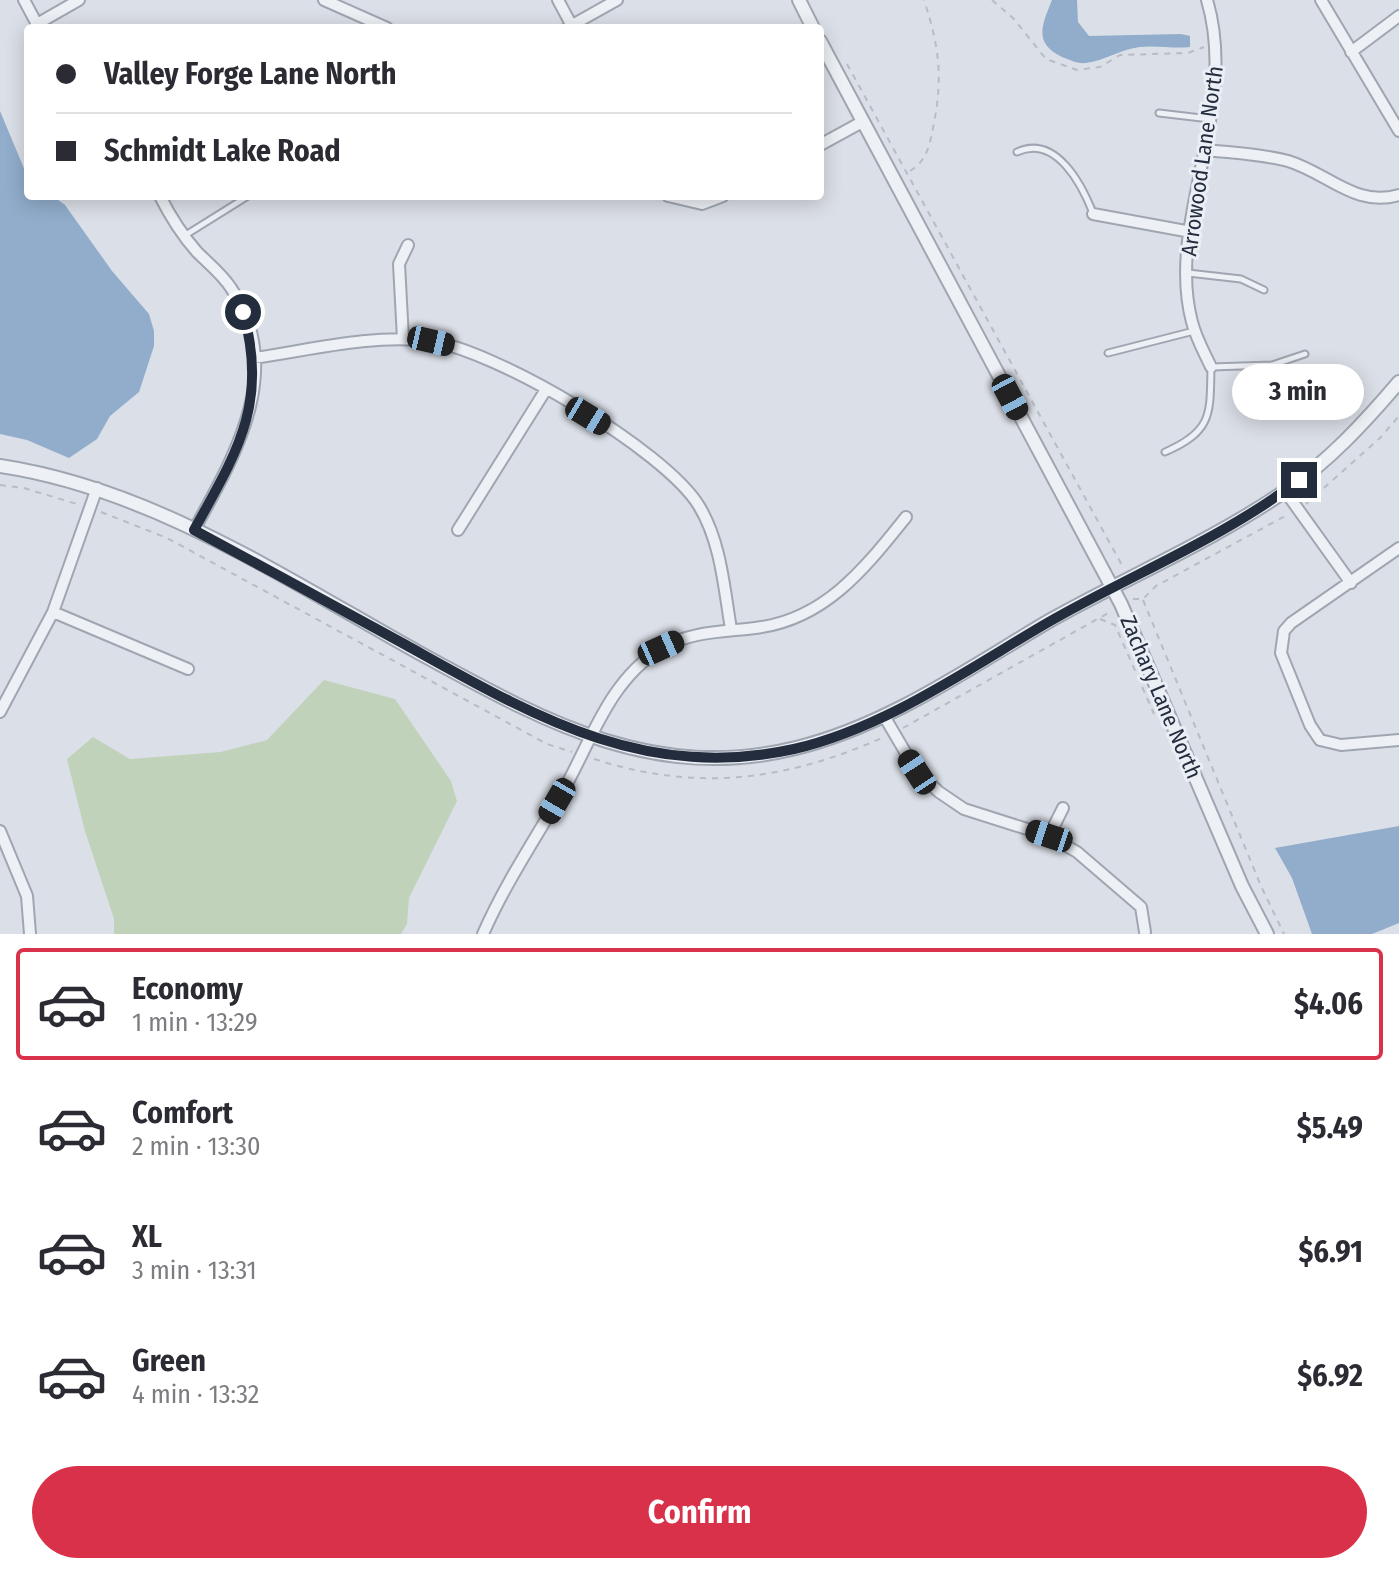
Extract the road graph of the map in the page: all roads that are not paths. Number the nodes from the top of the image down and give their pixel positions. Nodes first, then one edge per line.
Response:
1 (24, 0) edge
2 (79, 0) edge
3 (324, 0) edge
4 (558, 0) edge
5 (617, 0) edge
6 (799, 0) edge
7 (1207, 0) edge
8 (1321, 0) edge
9 (1399, 16) edge
10 (37, 24) edge
11 (41, 24) edge
12 (378, 24) edge
13 (570, 24) edge
14 (576, 24) edge
15 (811, 24) edge
16 (824, 49) edge
17 (1351, 52) junction
18 (1159, 113) dead end
19 (1211, 119) junction
20 (862, 122) junction
21 (1399, 131) edge
22 (824, 143) edge
23 (1207, 150) junction
24 (1017, 152) dead end
25 (1399, 195) edge
26 (162, 200) edge
27 (242, 200) edge
28 (679, 200) edge
29 (707, 200) edge
30 (1093, 214) joint
31 (1191, 232) junction
32 (184, 236) junction
33 (408, 245) dead end
34 (1187, 273) junction
35 (1264, 290) dead end
36 (1195, 331) junction
37 (403, 339) junction
38 (1108, 353) dead end
39 (1305, 354) dead end
40 (254, 358) junction
41 (1211, 367) junction
42 (1399, 382) edge
43 (545, 391) junction
44 (1165, 452) dead end
45 (0, 466) edge
46 (97, 488) junction
47 (1285, 491) junction
48 (906, 517) dead end
49 (194, 530) junction
50 (458, 530) dead end
51 (1399, 548) edge
52 (1351, 583) junction
53 (1111, 586) junction
54 (53, 612) junction
55 (731, 629) junction
56 (188, 669) dead end
57 (0, 712) edge
58 (884, 716) junction
59 (589, 737) junction
60 (1399, 740) edge
61 (1063, 808) dead end
62 (0, 831) edge
63 (1049, 836) junction
64 (1145, 932) dead end
65 (30, 934) edge
66 (483, 934) edge
67 (1267, 934) edge

1 - 10 street
2 - 11 street
3 - 12 street
4 - 13 street
5 - 14 street
6 - 15 street
7 - 19 street, Arrowood Lane North
8 - 17 street
9 - 17 street
16 - 20 street, Zachary Lane North
17 - 21 street
18 - 19 lane
19 - 23 street, Arrowood Lane North
20 - 22 street
20 - 53 street, Zachary Lane North
23 - 25 street
23 - 31 street, Arrowood Lane North
24 - 30 lane
26 - 32 street
27 - 32 lane
28 - 29 street
30 - 31 street
31 - 34 street, Arrowood Lane North
32 - 40 street
33 - 37 street
34 - 35 lane
34 - 36 street, Arrowood Lane North
36 - 38 lane
36 - 41 street, Arrowood Lane North
37 - 40 street
37 - 43 street
39 - 41 lane
40 - 49 street
41 - 44 lane
42 - 47 street
43 - 50 street
43 - 55 street
45 - 46 street
46 - 49 street
46 - 54 street
47 - 52 street
47 - 53 street
48 - 55 street
49 - 59 street
51 - 52 street
52 - 60 street
53 - 58 street
53 - 67 street, Zachary Lane North
54 - 56 street
54 - 57 street
55 - 59 street
58 - 59 street
58 - 63 street
59 - 66 street
61 - 63 street
62 - 65 street
63 - 64 street

